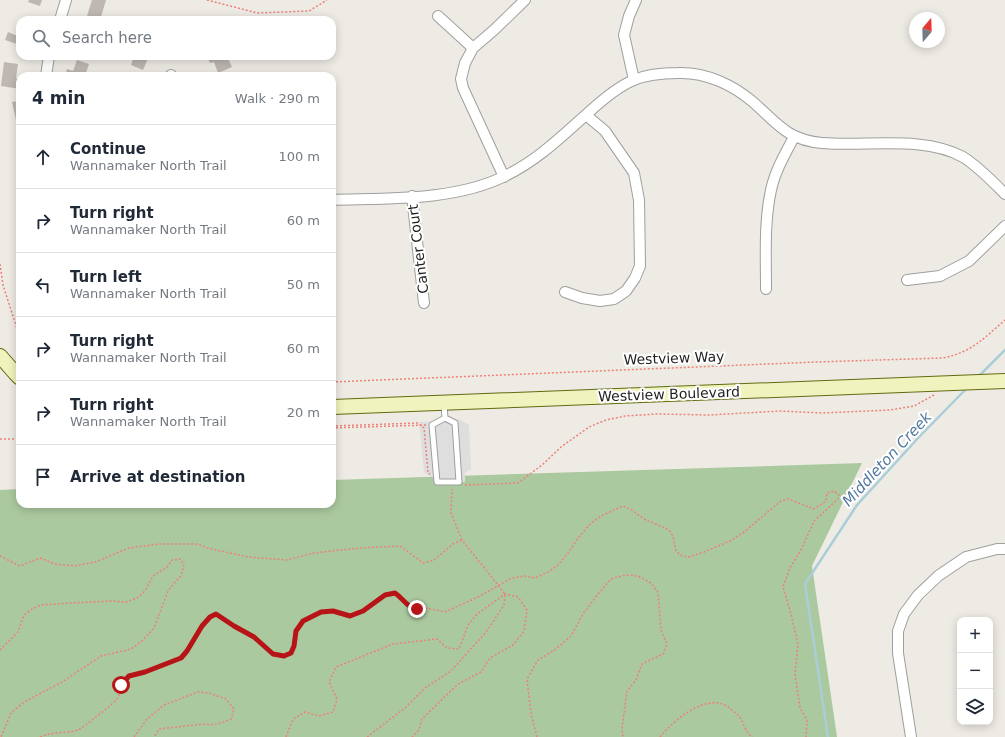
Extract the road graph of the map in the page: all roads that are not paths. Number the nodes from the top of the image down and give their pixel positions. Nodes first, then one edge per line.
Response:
1 (66, 0) edge
2 (525, 0) edge
3 (636, 0) edge
4 (61, 16) edge
5 (438, 16) dead end
6 (472, 48) junction
7 (48, 60) edge
8 (47, 72) edge
9 (634, 80) junction
10 (586, 115) junction
11 (794, 137) junction
12 (504, 177) junction
13 (1005, 194) edge
14 (412, 196) junction
15 (336, 200) edge
16 (1005, 226) edge
17 (907, 280) dead end
18 (766, 289) dead end
19 (565, 292) dead end
20 (424, 303) dead end
21 (0, 356) edge
22 (16, 374) edge
23 (998, 382) edge
24 (444, 403) junction
25 (336, 407) edge
26 (445, 418) junction
27 (1005, 549) edge
28 (911, 737) edge

1 - 4 street
2 - 6 street
3 - 9 street
5 - 6 street
6 - 12 street
7 - 8 street
9 - 10 street
9 - 11 street
10 - 12 street
10 - 19 street
11 - 13 street
11 - 18 street
12 - 14 street
14 - 15 street
14 - 20 street, Canter Court
16 - 17 street
21 - 22 street
23 - 24 street, Westview Boulevard
24 - 25 street, Westview Boulevard
24 - 26 lane
26 - 26 lane
27 - 28 street

